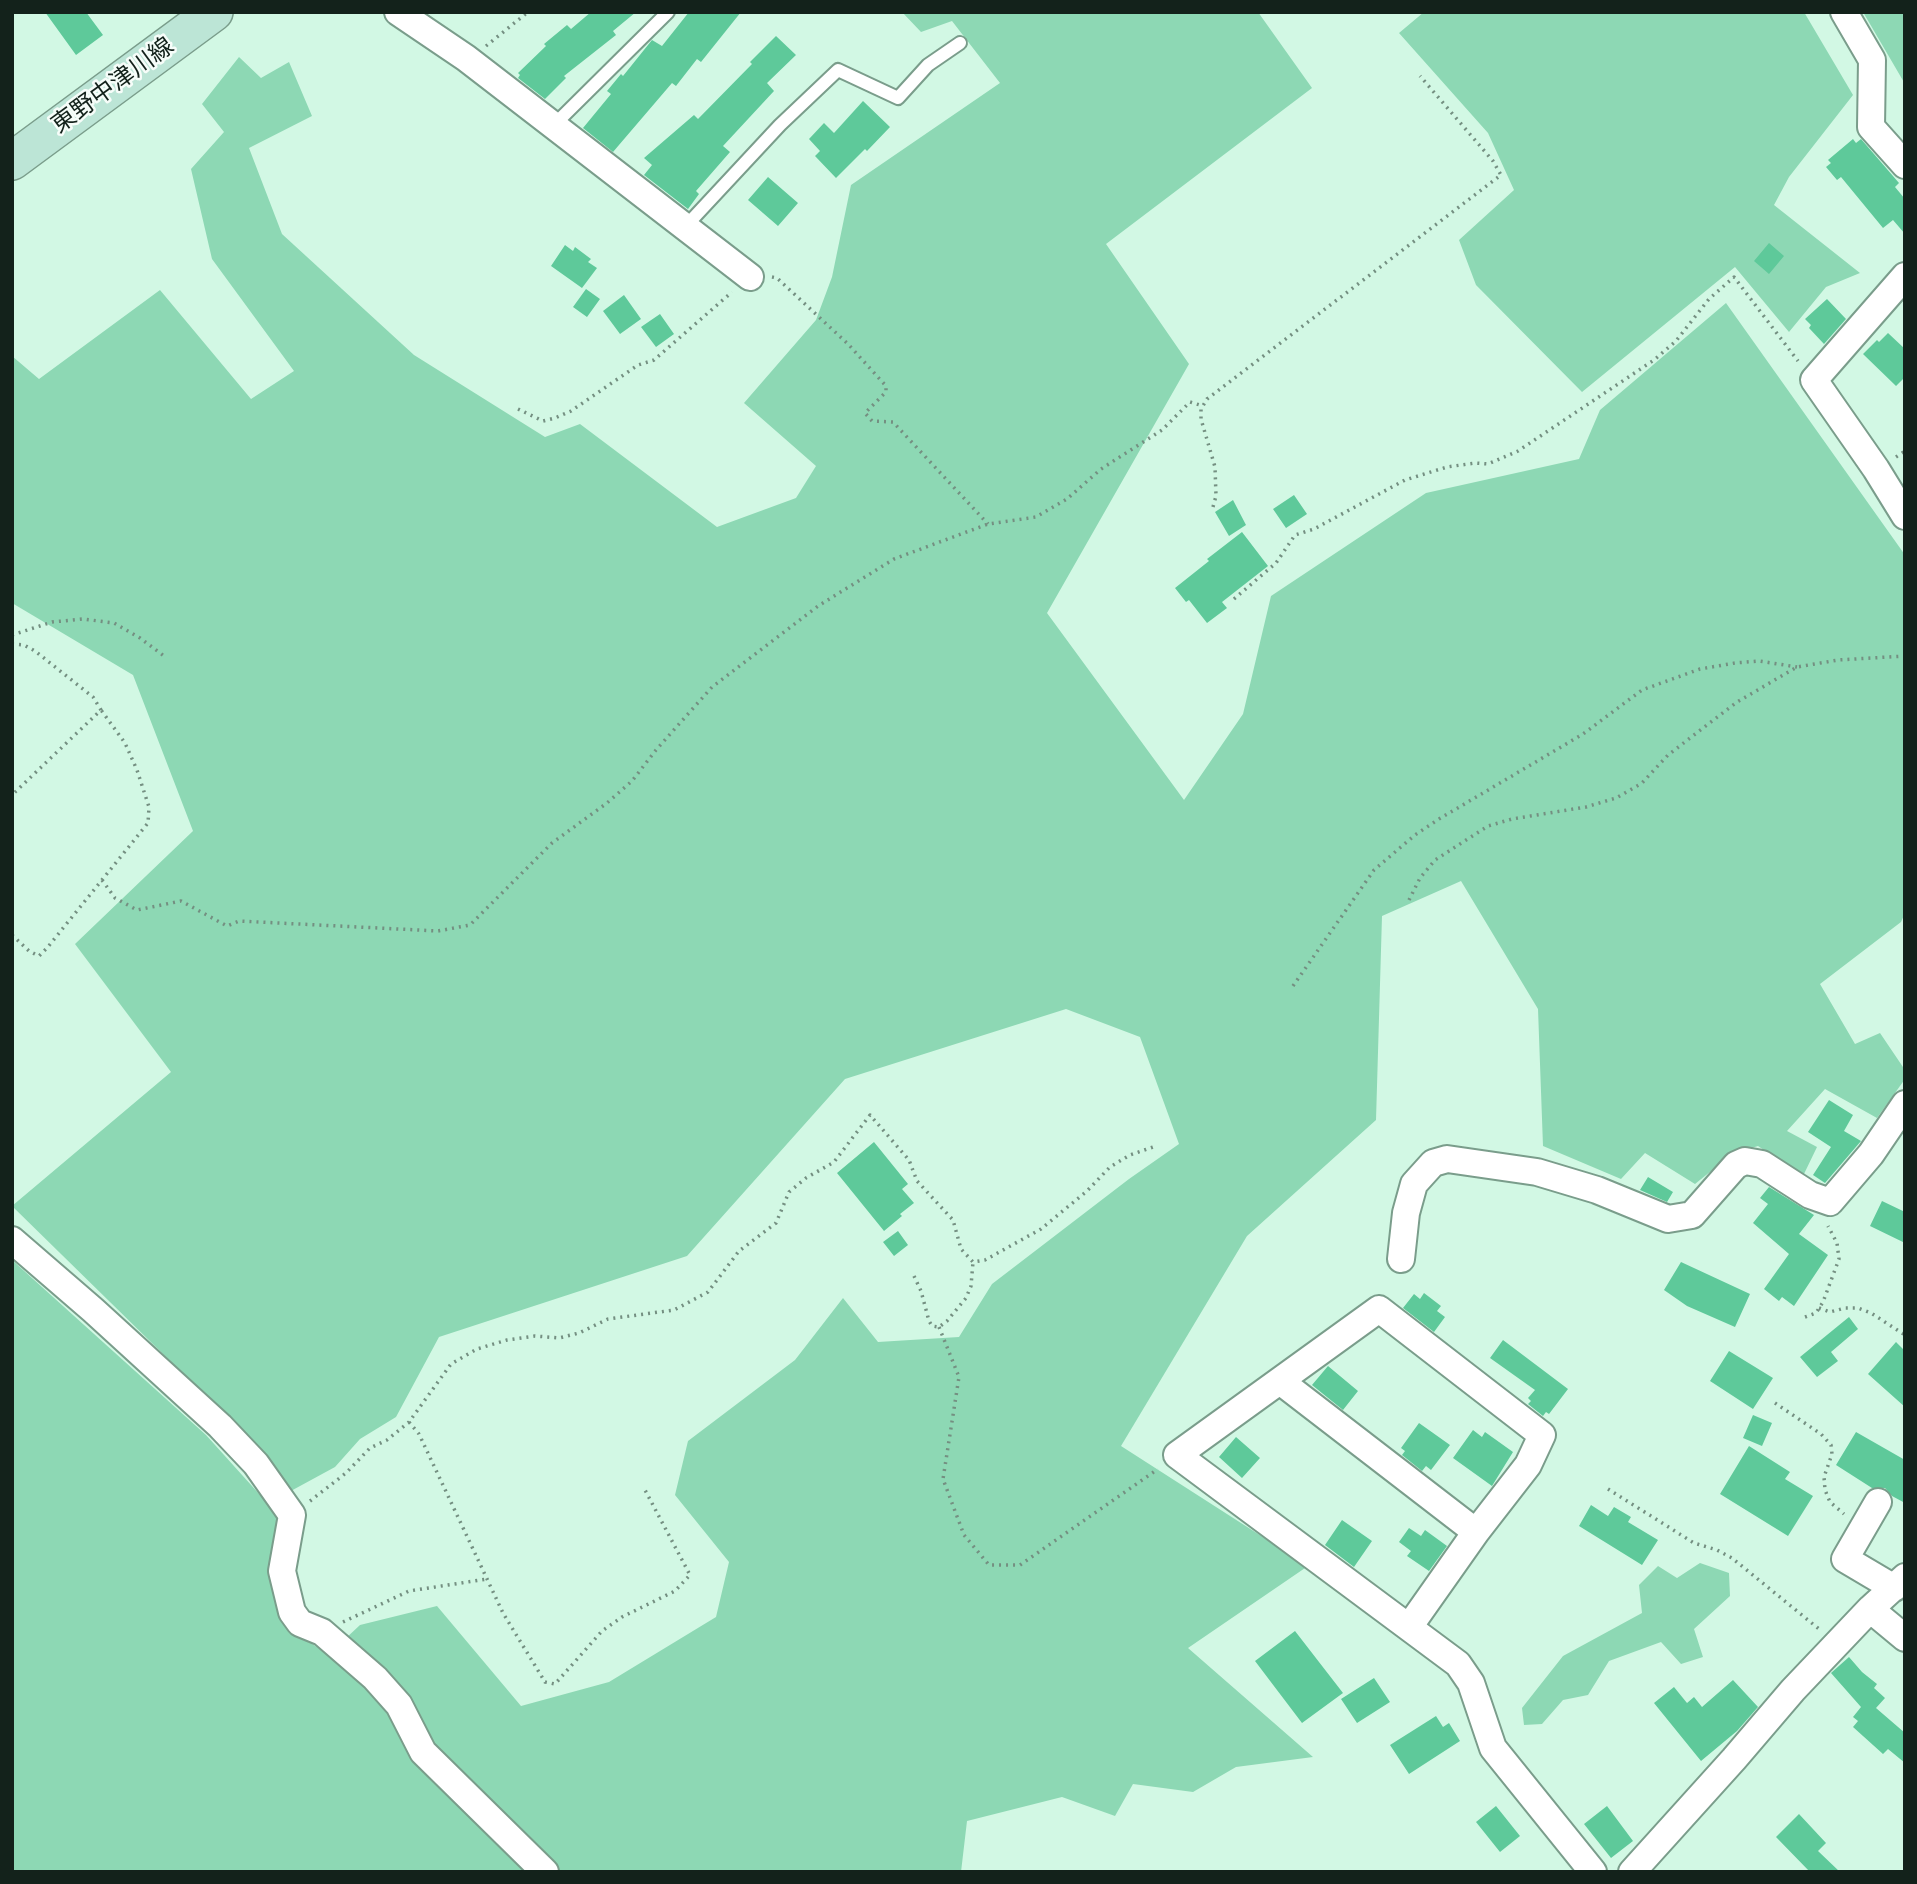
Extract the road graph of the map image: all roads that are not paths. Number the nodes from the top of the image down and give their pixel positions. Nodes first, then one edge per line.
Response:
1 (398, 12) edge
2 (668, 12) edge
3 (1844, 12) edge
4 (207, 14) edge
5 (960, 43) dead end
6 (554, 125) junction
7 (12, 161) edge
8 (1905, 165) edge
9 (685, 227) junction
10 (1905, 276) edge
11 (750, 277) road end
12 (1905, 516) edge
13 (1905, 1104) edge
14 (12, 1240) edge
15 (1401, 1259) dead end
16 (1280, 1381) junction
17 (1878, 1502) dead end
18 (1476, 1532) junction
19 (1899, 1583) edge
20 (1870, 1609) junction
21 (1409, 1627) junction
22 (1905, 1638) edge
23 (545, 1872) edge
24 (1593, 1872) edge
25 (1632, 1872) edge

1 - 6 street
2 - 6 lane
3 - 8 street
4 - 7 main road, 東野中津川線
5 - 9 lane
6 - 9 street
9 - 11 street
10 - 12 street
13 - 15 street
14 - 23 street
16 - 18 street
16 - 18 street
16 - 21 street
17 - 19 street
18 - 21 street
19 - 20 street
20 - 22 street
20 - 25 street
21 - 24 street

